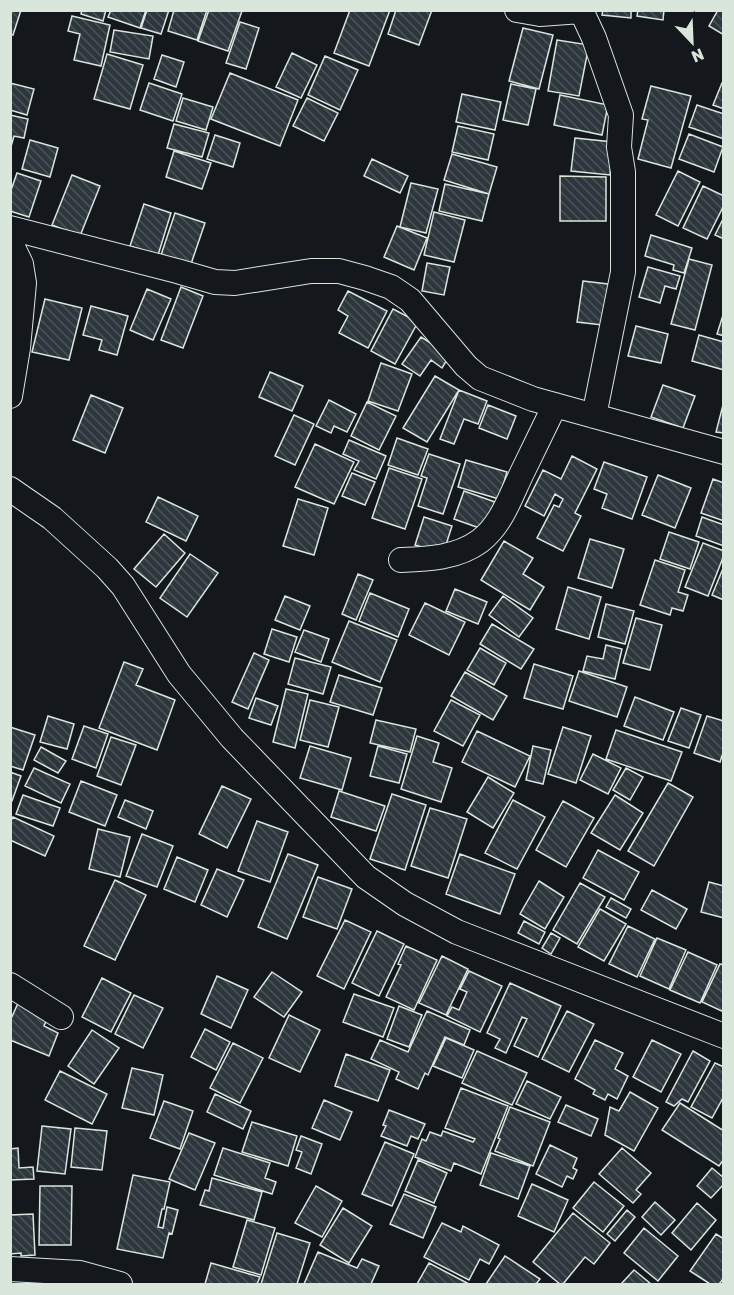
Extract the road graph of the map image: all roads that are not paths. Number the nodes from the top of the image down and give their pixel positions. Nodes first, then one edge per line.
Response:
1 (517, 10) edge
2 (581, 11) edge
3 (10, 228) edge
4 (10, 241) edge
5 (10, 396) edge
6 (555, 405) junction
7 (594, 416) junction
8 (723, 452) edge
9 (10, 489) edge
10 (401, 560) dead end
11 (10, 985) edge
12 (61, 1017) dead end
13 (723, 1036) edge
14 (10, 1269) edge
15 (120, 1284) edge

1 - 2 street
2 - 7 street
3 - 6 street
4 - 5 street
6 - 7 street
6 - 10 street
7 - 8 street
9 - 13 street
11 - 12 street
14 - 15 street

